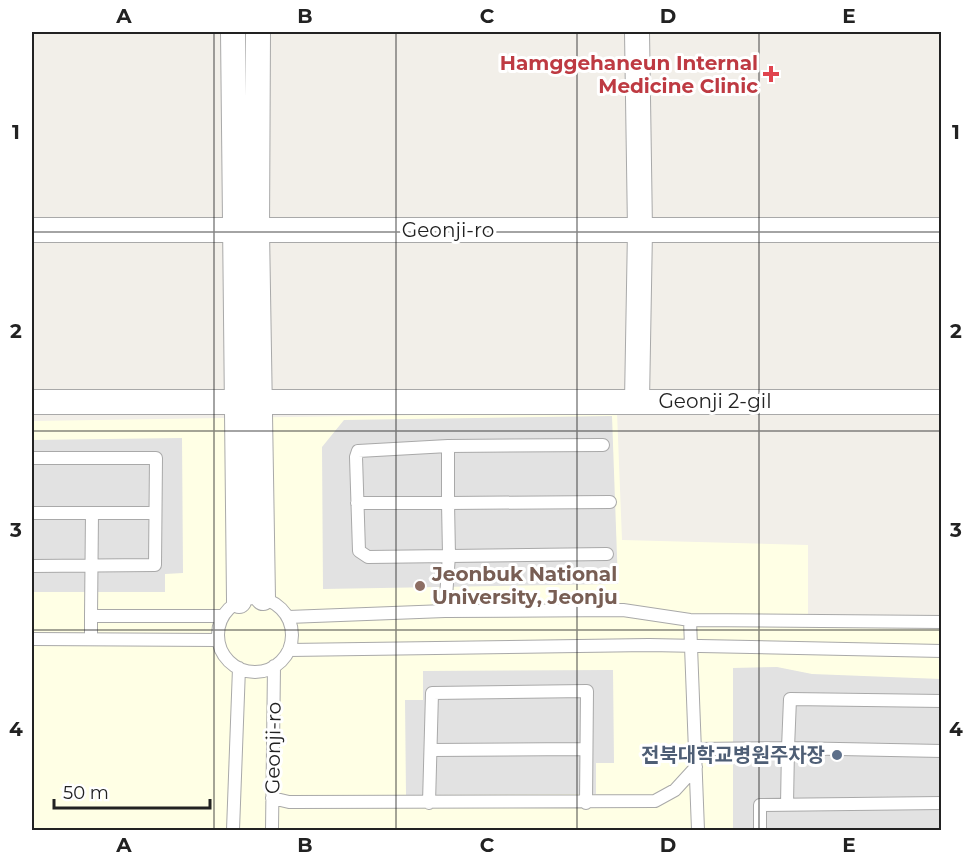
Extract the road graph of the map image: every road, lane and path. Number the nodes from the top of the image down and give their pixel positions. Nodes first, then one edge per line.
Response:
1 (233, 32) edge
2 (258, 32) edge
3 (637, 32) edge
4 (32, 230) edge
5 (246, 230) junction
6 (640, 230) junction
7 (942, 230) edge
8 (636, 401) junction
9 (32, 402) edge
10 (942, 402) edge
11 (248, 403) junction
12 (603, 445) dead end
13 (448, 446) junction
14 (32, 458) edge
15 (610, 502) dead end
16 (357, 503) junction
17 (448, 503) junction
18 (32, 513) edge
19 (92, 513) junction
20 (155, 513) junction
21 (607, 554) dead end
22 (449, 555) junction
23 (32, 566) edge
24 (92, 566) junction
25 (263, 598) junction
26 (231, 608) junction
27 (445, 611) junction
28 (91, 616) junction
29 (288, 617) junction
30 (690, 620) junction
31 (942, 622) edge
32 (32, 639) edge
33 (91, 639) junction
34 (219, 640) junction
35 (690, 647) junction
36 (289, 650) junction
37 (942, 651) edge
38 (274, 666) junction
39 (239, 668) junction
40 (942, 701) edge
41 (788, 748) junction
42 (585, 749) junction
43 (695, 749) junction
44 (431, 750) junction
45 (942, 751) edge
46 (696, 766) junction
47 (272, 798) junction
48 (429, 803) junction
49 (586, 803) junction
50 (942, 803) edge
51 (787, 805) junction
52 (233, 831) edge
53 (272, 831) edge
54 (698, 831) edge
55 (760, 831) edge

1 - 5 street
2 - 5 street
3 - 6 street, Geonji 2-gil
4 - 5 street, Geonji-ro
5 - 6 street, Geonji-ro
5 - 11 street
6 - 7 street
6 - 8 street, Geonji 2-gil
8 - 10 street, Geonji 2-gil
8 - 11 street
9 - 11 street
11 - 25 street
11 - 26 street
12 - 13 lane
13 - 16 lane
13 - 17 lane
14 - 20 lane
15 - 17 lane
16 - 17 lane
16 - 22 lane
17 - 22 lane
18 - 19 lane
19 - 20 lane
19 - 24 lane
20 - 24 lane
21 - 22 lane
22 - 27 lane
23 - 24 lane
24 - 28 lane
25 - 26 lane
25 - 29 lane
26 - 28 lane
26 - 34 lane
27 - 29 lane
27 - 30 lane
28 - 33 lane
29 - 36 lane
30 - 31 lane
30 - 35 lane
32 - 33 lane
33 - 34 lane
34 - 39 lane
35 - 36 lane
35 - 37 lane
35 - 43 lane
36 - 38 lane
38 - 39 lane
38 - 47 lane, Geonji-ro
39 - 52 lane
40 - 41 lane
41 - 43 lane
41 - 45 lane
41 - 51 lane
42 - 44 lane
42 - 44 lane
42 - 49 lane
43 - 46 lane
44 - 48 lane
46 - 49 lane
46 - 54 lane
47 - 48 lane
47 - 53 lane, Geonji-ro
48 - 49 lane
50 - 51 lane
51 - 55 lane

